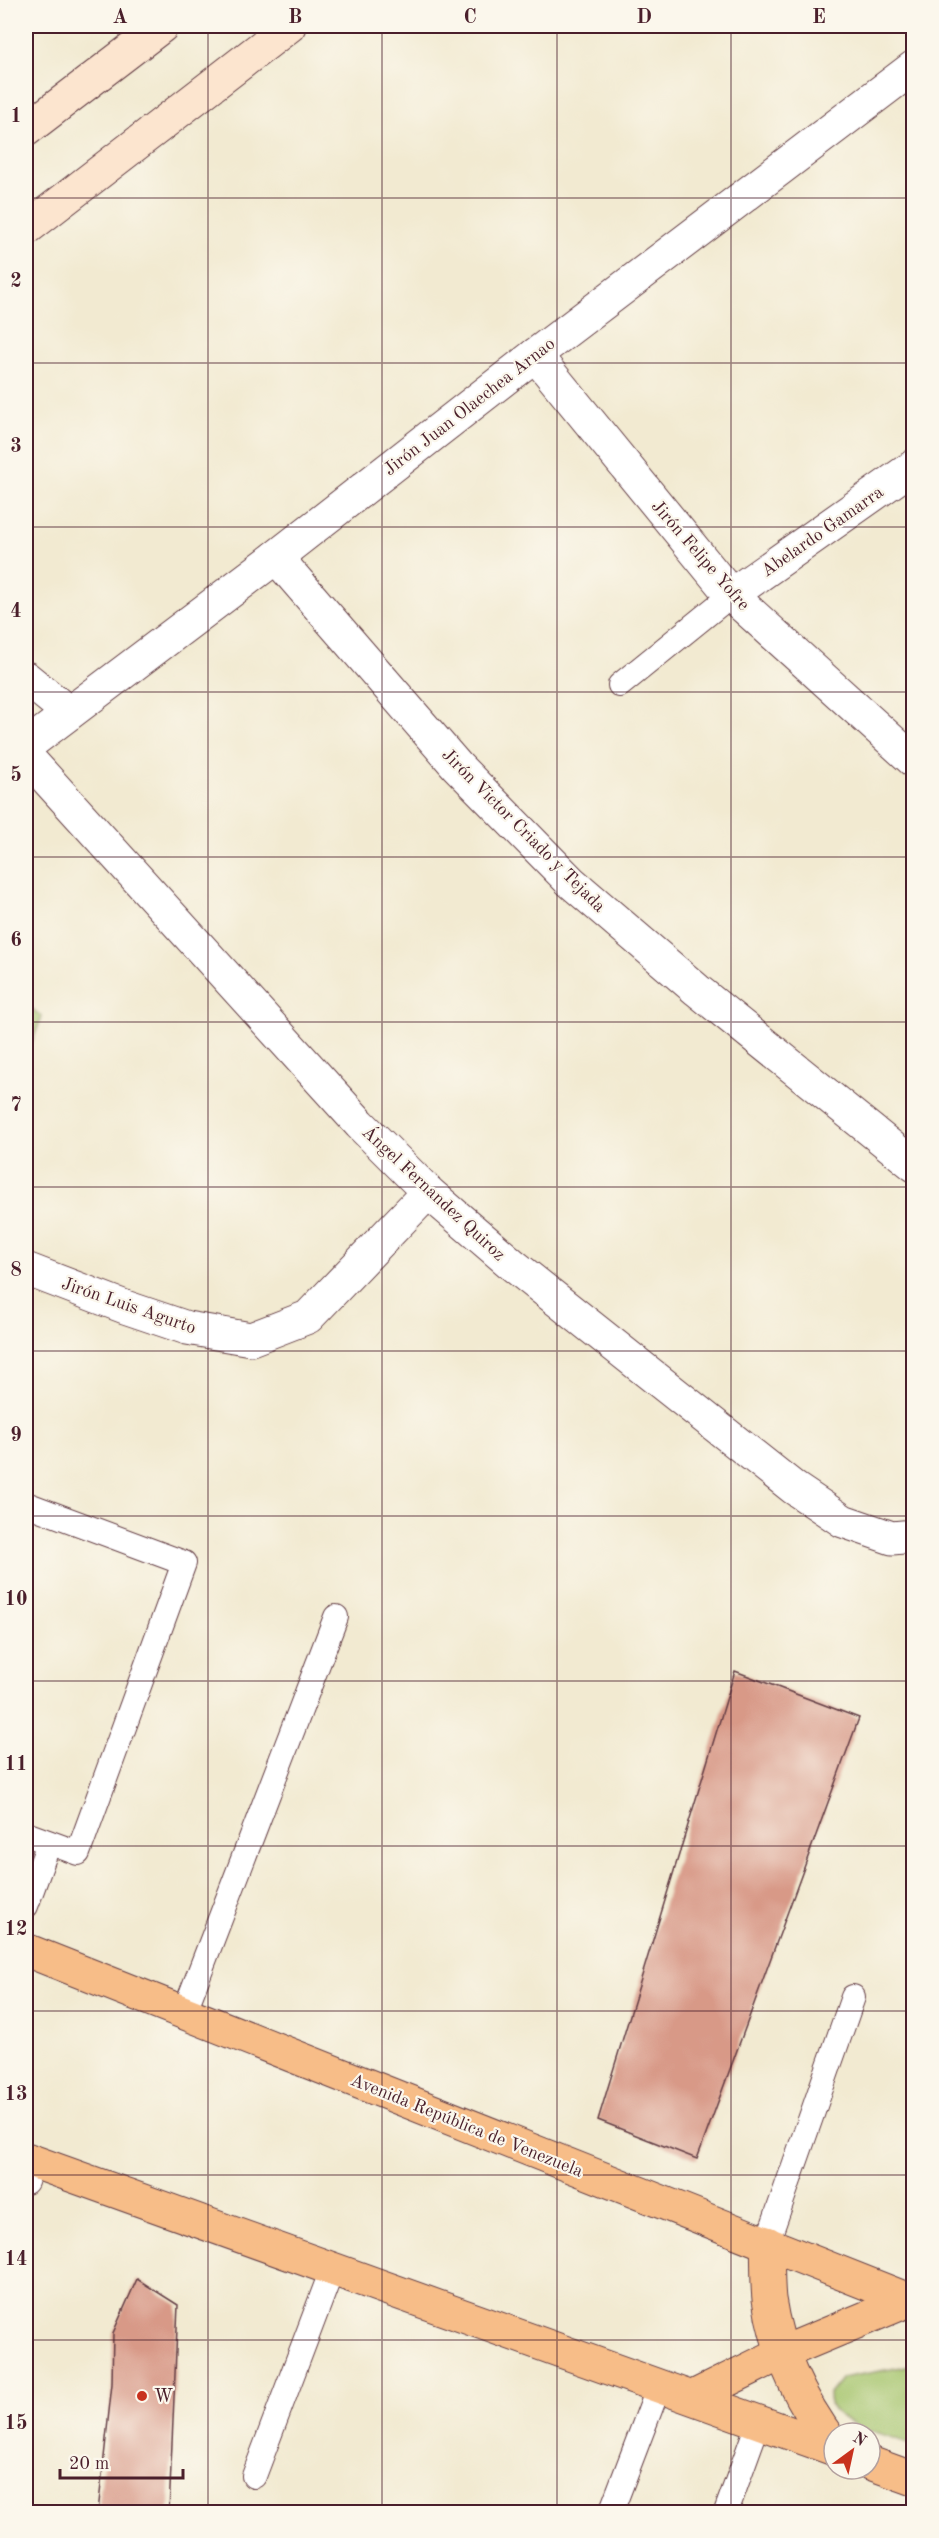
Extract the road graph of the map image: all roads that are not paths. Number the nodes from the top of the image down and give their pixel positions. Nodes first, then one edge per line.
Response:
1 (162, 26) edge
2 (289, 26) edge
3 (914, 67) edge
4 (26, 130) edge
5 (26, 228) edge
6 (535, 355) junction
7 (914, 466) edge
8 (276, 557) junction
9 (731, 595) junction
10 (26, 678) edge
11 (620, 685) dead end
12 (69, 713) junction
13 (26, 746) edge
14 (26, 756) edge
15 (914, 761) edge
16 (914, 1165) edge
17 (428, 1192) junction
18 (26, 1269) edge
19 (26, 1504) edge
20 (914, 1536) edge
21 (336, 1617) dead end
22 (26, 1834) edge
23 (49, 1842) junction
24 (26, 1906) edge
25 (26, 1950) edge
26 (853, 1997) dead end
27 (184, 2013) junction
28 (28, 2167) edge
29 (767, 2243) junction
30 (332, 2270) junction
31 (912, 2300) edge
32 (782, 2353) junction
33 (659, 2386) junction
34 (693, 2397) junction
35 (759, 2421) junction
36 (822, 2431) edge
37 (822, 2443) edge
38 (882, 2467) edge
39 (254, 2476) dead end
40 (914, 2479) edge
41 (611, 2512) edge
42 (726, 2512) edge

1 - 4 main road
2 - 5 main road
3 - 6 street, Jirón Juan Olaechea Arnao
6 - 8 street, Jirón Juan Olaechea Arnao
6 - 9 street, Jirón Felipe Yofre
7 - 9 street, Abelardo Gamarra
8 - 12 street, Jirón Juan Olaechea Arnao
8 - 16 street, Jirón Victor Criado y Tejada
9 - 11 lane
9 - 15 street, Jirón Felipe Yofre
10 - 12 street
12 - 13 street, Jirón Juan Olaechea Arnao
14 - 17 street, Ángel Fernandez Quiroz
17 - 18 street, Jirón Luis Agurto
17 - 20 street, Ángel Fernandez Quiroz
19 - 23 lane
21 - 27 lane
22 - 23 lane
23 - 24 lane
25 - 27 main road, Avenida República de Venezuela
26 - 29 lane
27 - 29 main road, Avenida República de Venezuela
28 - 30 main road
29 - 31 main road, Avenida República de Venezuela
29 - 32 main road
30 - 33 main road
30 - 39 lane
31 - 32 main road
32 - 34 main road
32 - 36 main road
33 - 34 main road
33 - 41 lane
34 - 35 main road
35 - 37 main road
35 - 42 lane
38 - 40 main road

